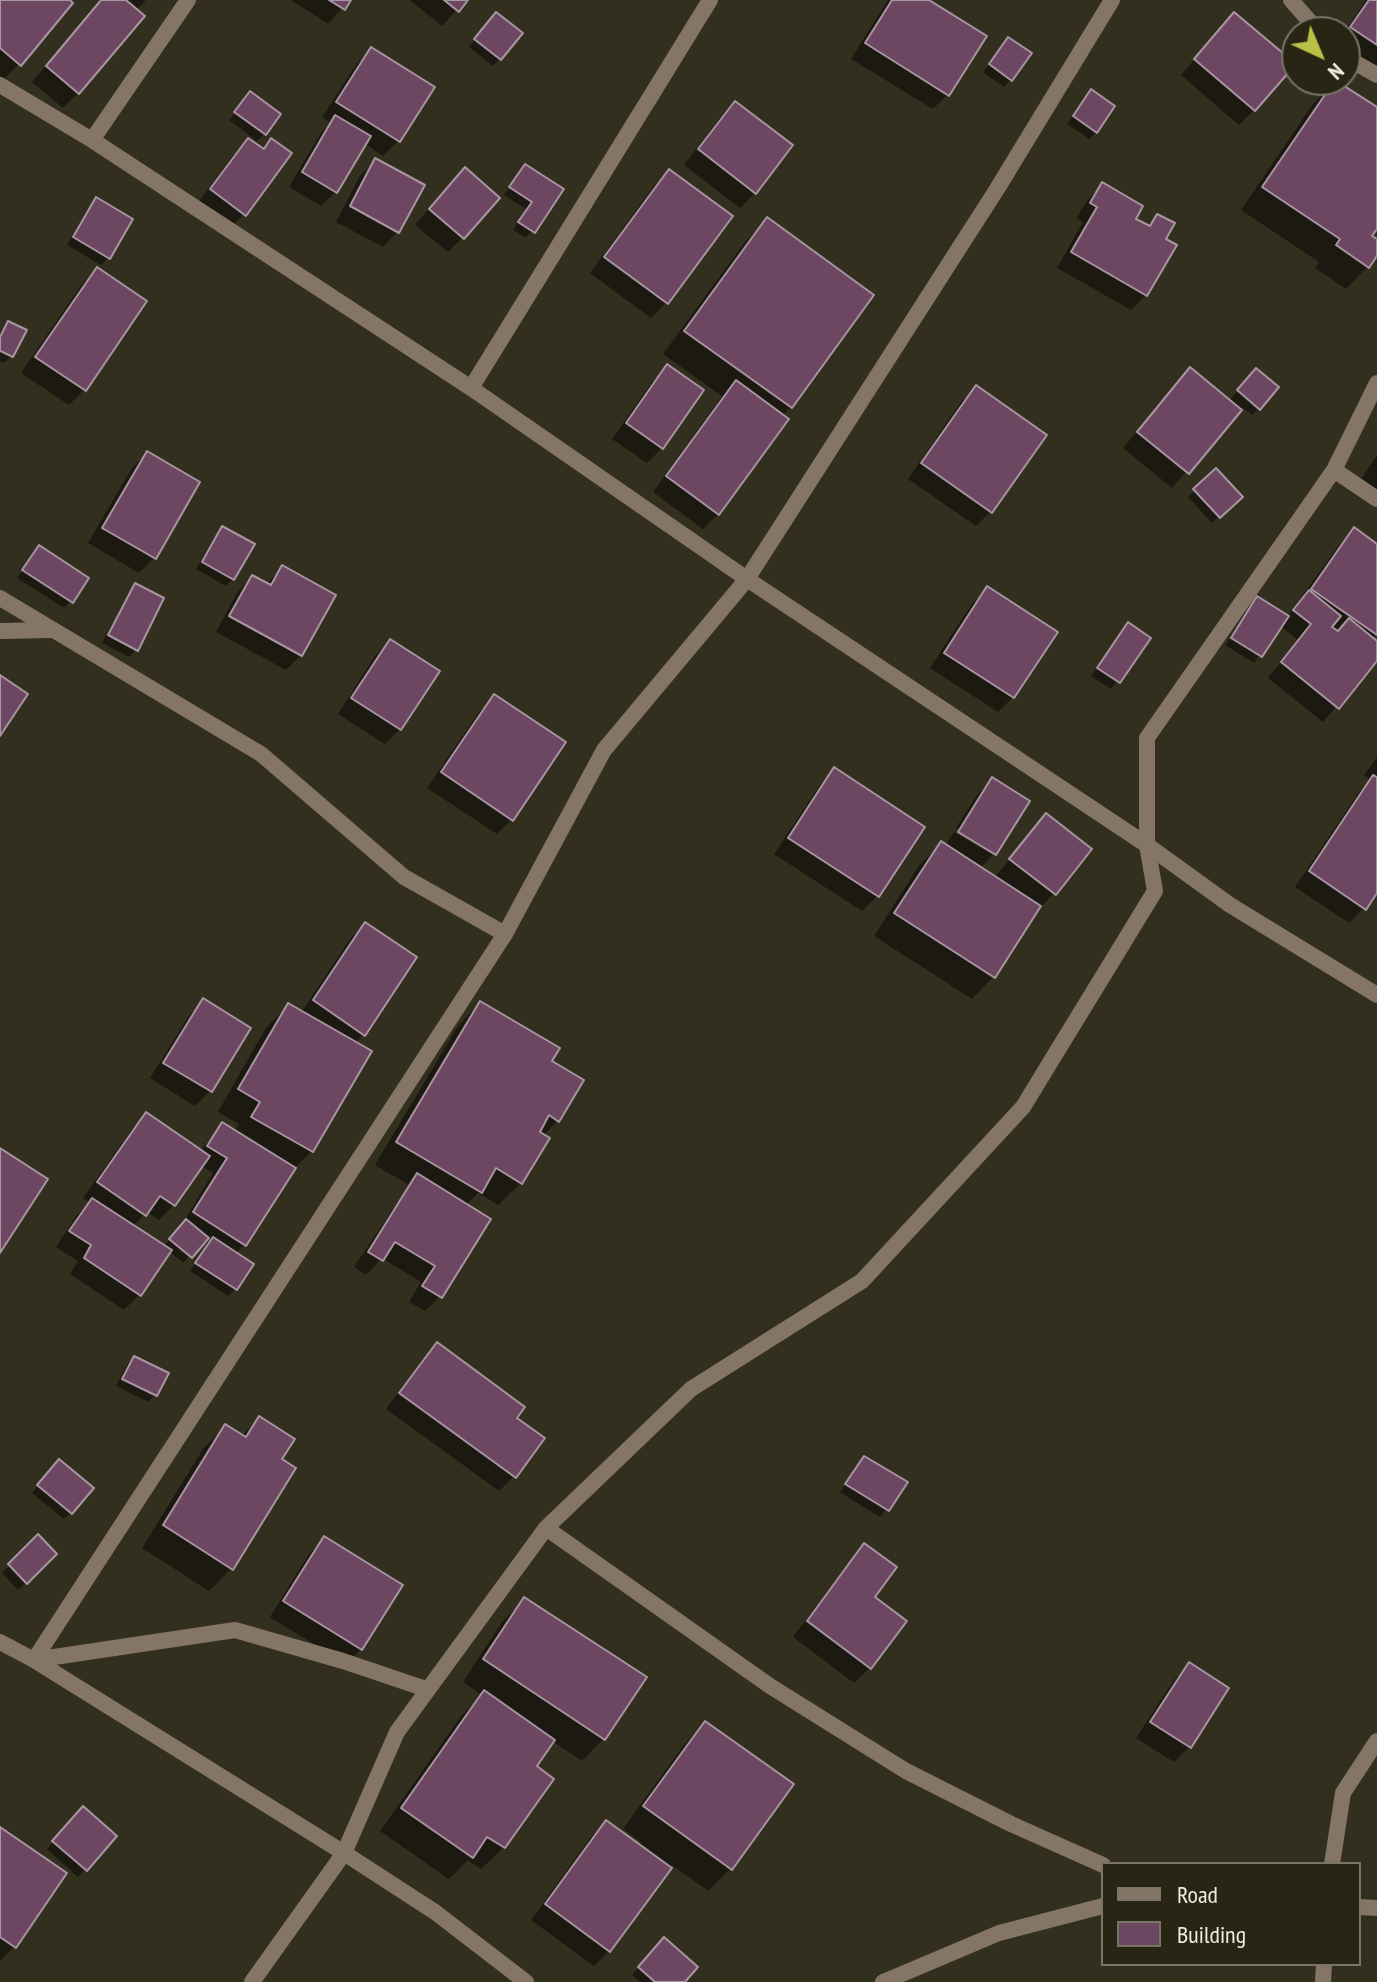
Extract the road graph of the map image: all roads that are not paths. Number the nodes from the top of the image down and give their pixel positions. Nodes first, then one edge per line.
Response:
1 (188, 0) edge
2 (710, 0) edge
3 (1112, 0) edge
4 (1291, 0) edge
5 (1305, 16) edge
6 (0, 85) edge
7 (92, 140) junction
8 (1377, 383) edge
9 (471, 388) junction
10 (1334, 470) junction
11 (1377, 499) edge
12 (747, 579) junction
13 (0, 598) edge
14 (52, 630) junction
15 (0, 631) edge
16 (1147, 845) junction
17 (505, 934) junction
18 (1377, 995) edge
19 (546, 1528) junction
20 (0, 1642) edge
21 (34, 1660) junction
22 (426, 1689) junction
23 (1377, 1741) edge
24 (344, 1853) junction
25 (1332, 1862) edge
26 (1101, 1864) edge
27 (1101, 1907) edge
28 (252, 1982) edge
29 (526, 1982) edge
30 (883, 1982) edge

1 - 7 street
2 - 9 street
3 - 12 street
4 - 5 street
6 - 7 street
7 - 9 street
8 - 10 street
9 - 12 street
10 - 11 street
10 - 16 street
12 - 16 street
12 - 17 street
13 - 14 street
14 - 15 street
14 - 17 street
16 - 18 street
16 - 19 street
17 - 21 street
19 - 22 street
19 - 26 street
20 - 21 street
21 - 22 street
21 - 24 street
22 - 24 street
23 - 25 street
24 - 28 street
24 - 29 street
27 - 30 street

